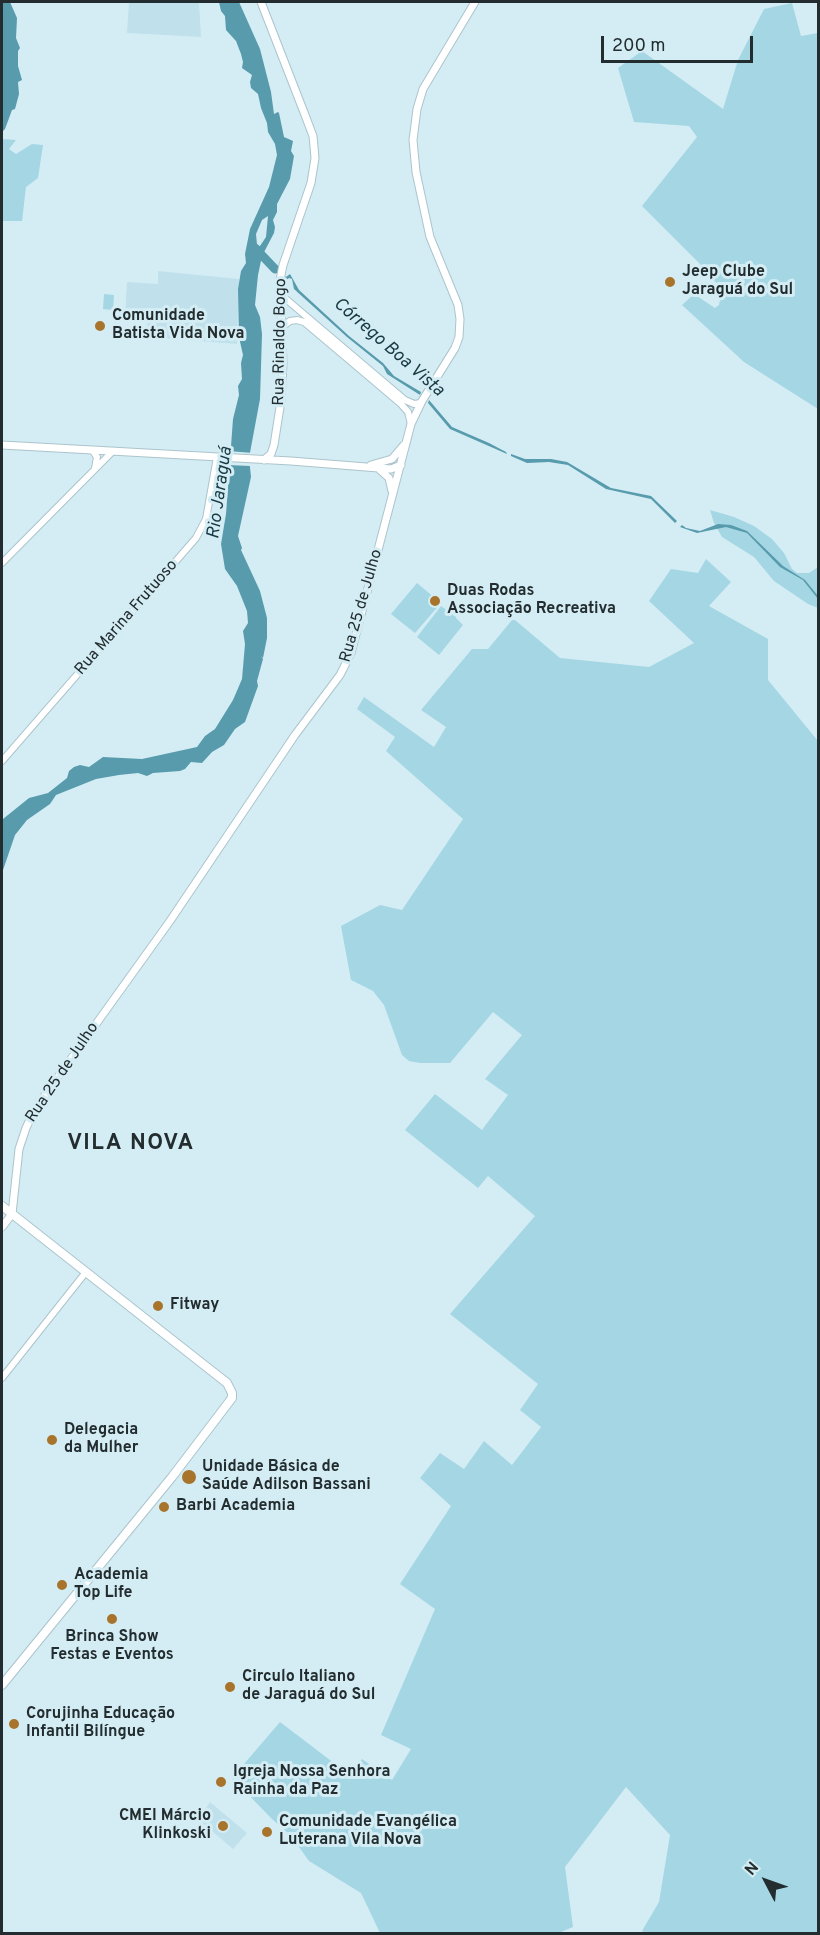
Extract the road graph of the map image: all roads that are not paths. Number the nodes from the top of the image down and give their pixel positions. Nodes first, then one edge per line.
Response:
1 (261, 2) edge
2 (475, 2) edge
3 (280, 294) junction
4 (282, 327) junction
5 (423, 400) junction
6 (411, 424) junction
7 (407, 438) junction
8 (2, 445) edge
9 (274, 445) junction
10 (93, 451) junction
11 (113, 451) junction
12 (221, 457) junction
13 (261, 460) junction
14 (291, 461) junction
15 (401, 465) junction
16 (363, 466) junction
17 (376, 468) junction
18 (93, 471) junction
19 (393, 497) junction
20 (2, 563) edge
21 (2, 761) edge
22 (2, 1206) edge
23 (12, 1214) junction
24 (2, 1227) edge
25 (86, 1272) junction
26 (2, 1378) edge
27 (2, 1685) edge

1 - 3 main road, Rua Rinaldo Bogo
2 - 5 main road, Rua 25 de Julho
3 - 4 main road, Rua Rinaldo Bogo
3 - 5 street
4 - 6 street
4 - 9 main road, Rua Rinaldo Bogo
5 - 6 main road, Rua 25 de Julho
6 - 7 main road, Rua 25 de Julho
7 - 15 main road, Rua 25 de Julho
7 - 16 main road
8 - 10 main road
9 - 13 main road, Rua Rinaldo Bogo
9 - 14 main road
10 - 11 main road
10 - 18 street
11 - 12 main road
11 - 18 street
12 - 13 main road
12 - 21 street, Rua Marina Frutuoso
13 - 14 main road
14 - 16 main road
15 - 17 main road
15 - 19 main road, Rua 25 de Julho
16 - 17 main road
17 - 19 main road
18 - 20 street
19 - 23 main road, Rua 25 de Julho
22 - 23 main road
23 - 24 main road
23 - 25 main road
25 - 26 street
25 - 27 main road

